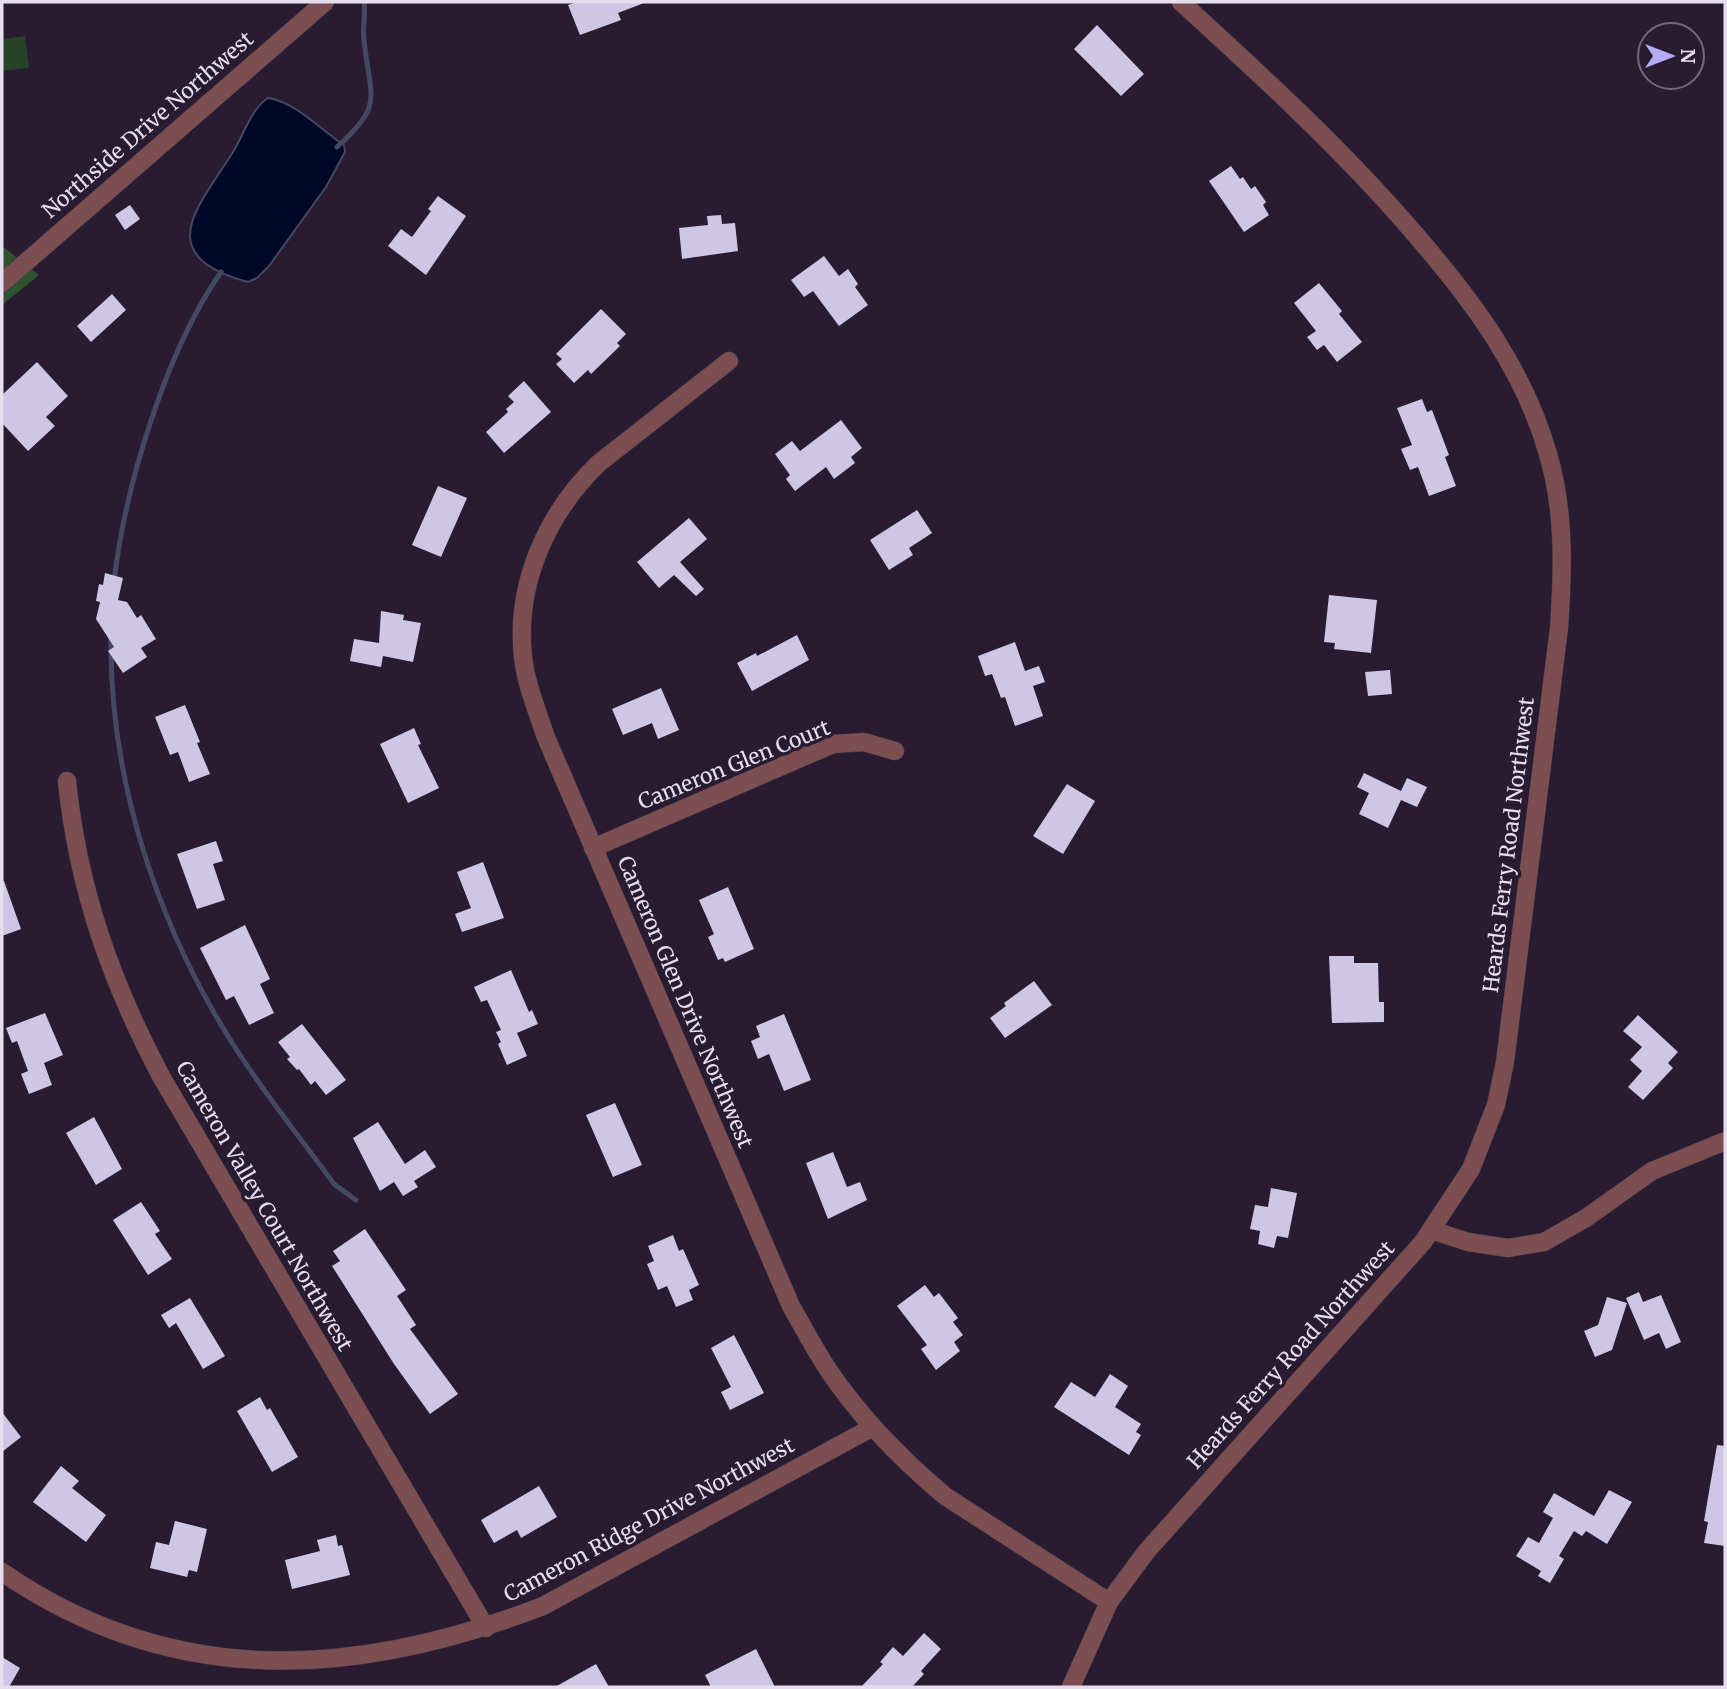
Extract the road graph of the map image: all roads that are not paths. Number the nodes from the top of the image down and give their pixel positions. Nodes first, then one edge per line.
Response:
1 (325, 2) edge
2 (1181, 2) edge
3 (2, 283) edge
4 (729, 361) dead end
5 (895, 751) dead end
6 (67, 781) dead end
7 (593, 848) junction
8 (1725, 1141) edge
9 (1431, 1230) junction
10 (873, 1427) junction
11 (2, 1572) edge
12 (1109, 1602) junction
13 (486, 1628) junction
14 (1071, 1687) edge

1 - 3 street, Northside Drive Northwest
2 - 9 street, Heards Ferry Road Northwest
4 - 7 street, Cameron Glen Drive Northwest
5 - 7 street, Cameron Glen Court
6 - 13 street, Cameron Valley Court Northwest
7 - 10 street, Cameron Glen Drive Northwest
8 - 9 street
9 - 12 street, Heards Ferry Road Northwest
10 - 12 street, Cameron Glen Drive Northwest
10 - 13 street, Cameron Ridge Drive Northwest
11 - 13 street, Cameron Ridge Drive Northwest
12 - 14 street, Heards Ferry Road Northwest

